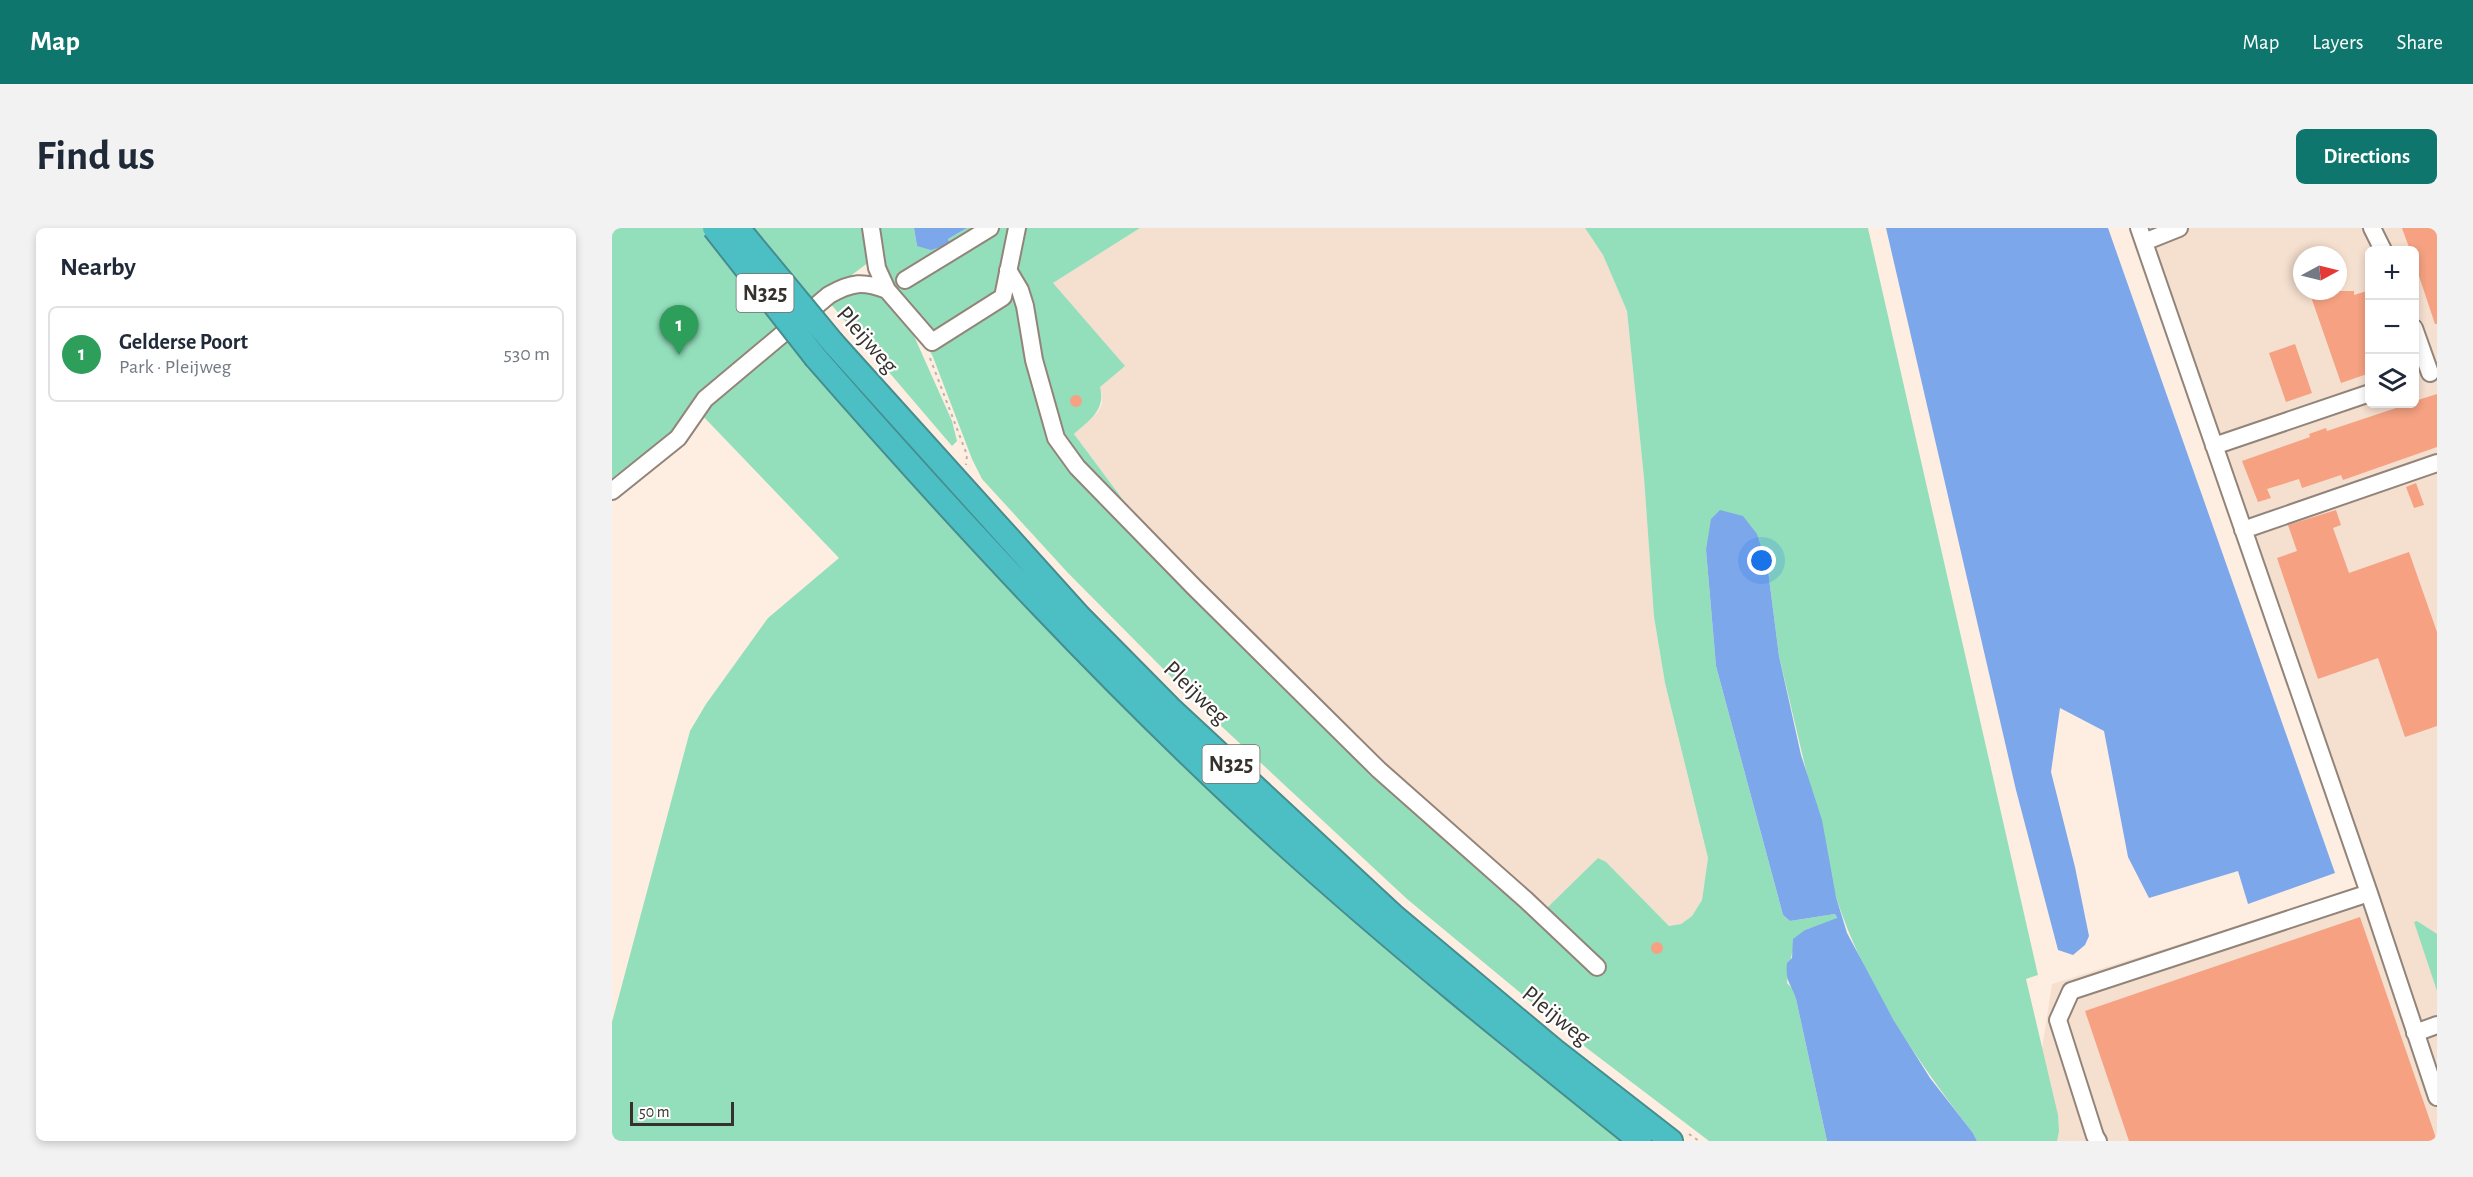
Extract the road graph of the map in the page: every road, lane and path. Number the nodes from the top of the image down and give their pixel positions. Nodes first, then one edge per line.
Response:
1 (714, 228) edge
2 (738, 228) edge
3 (871, 228) edge
4 (990, 228) edge
5 (1017, 228) edge
6 (2179, 228) edge
7 (2372, 228) edge
8 (2141, 235) edge
9 (2381, 246) edge
10 (1008, 270) junction
11 (905, 280) dead end
12 (887, 290) junction
13 (932, 342) junction
14 (2419, 343) edge
15 (825, 351) junction
16 (2427, 374) edge
17 (2365, 395) edge
18 (2214, 446) junction
19 (2437, 463) edge
20 (964, 467) dead end
21 (612, 491) edge
22 (2243, 530) junction
23 (2369, 893) junction
24 (1597, 967) dead end
25 (2437, 1025) edge
26 (2415, 1033) junction
27 (2437, 1097) edge
28 (1677, 1136) edge
29 (1640, 1141) edge
30 (1699, 1141) edge
31 (2098, 1141) edge

1 - 15 highway, Pleijweg / N325, bridge
2 - 15 highway, Pleijweg / N325, bridge
3 - 12 street
4 - 11 street
5 - 10 street
6 - 8 street
7 - 9 street
8 - 18 street
10 - 13 street
10 - 24 street
12 - 13 street
12 - 21 street
13 - 20 path
14 - 16 street
15 - 28 highway, Pleijweg / N325
15 - 29 highway, Pleijweg / N325
17 - 18 street
18 - 22 street
19 - 22 street
22 - 23 street
23 - 26 street
23 - 31 street
25 - 26 street
26 - 27 street
28 - 30 path

